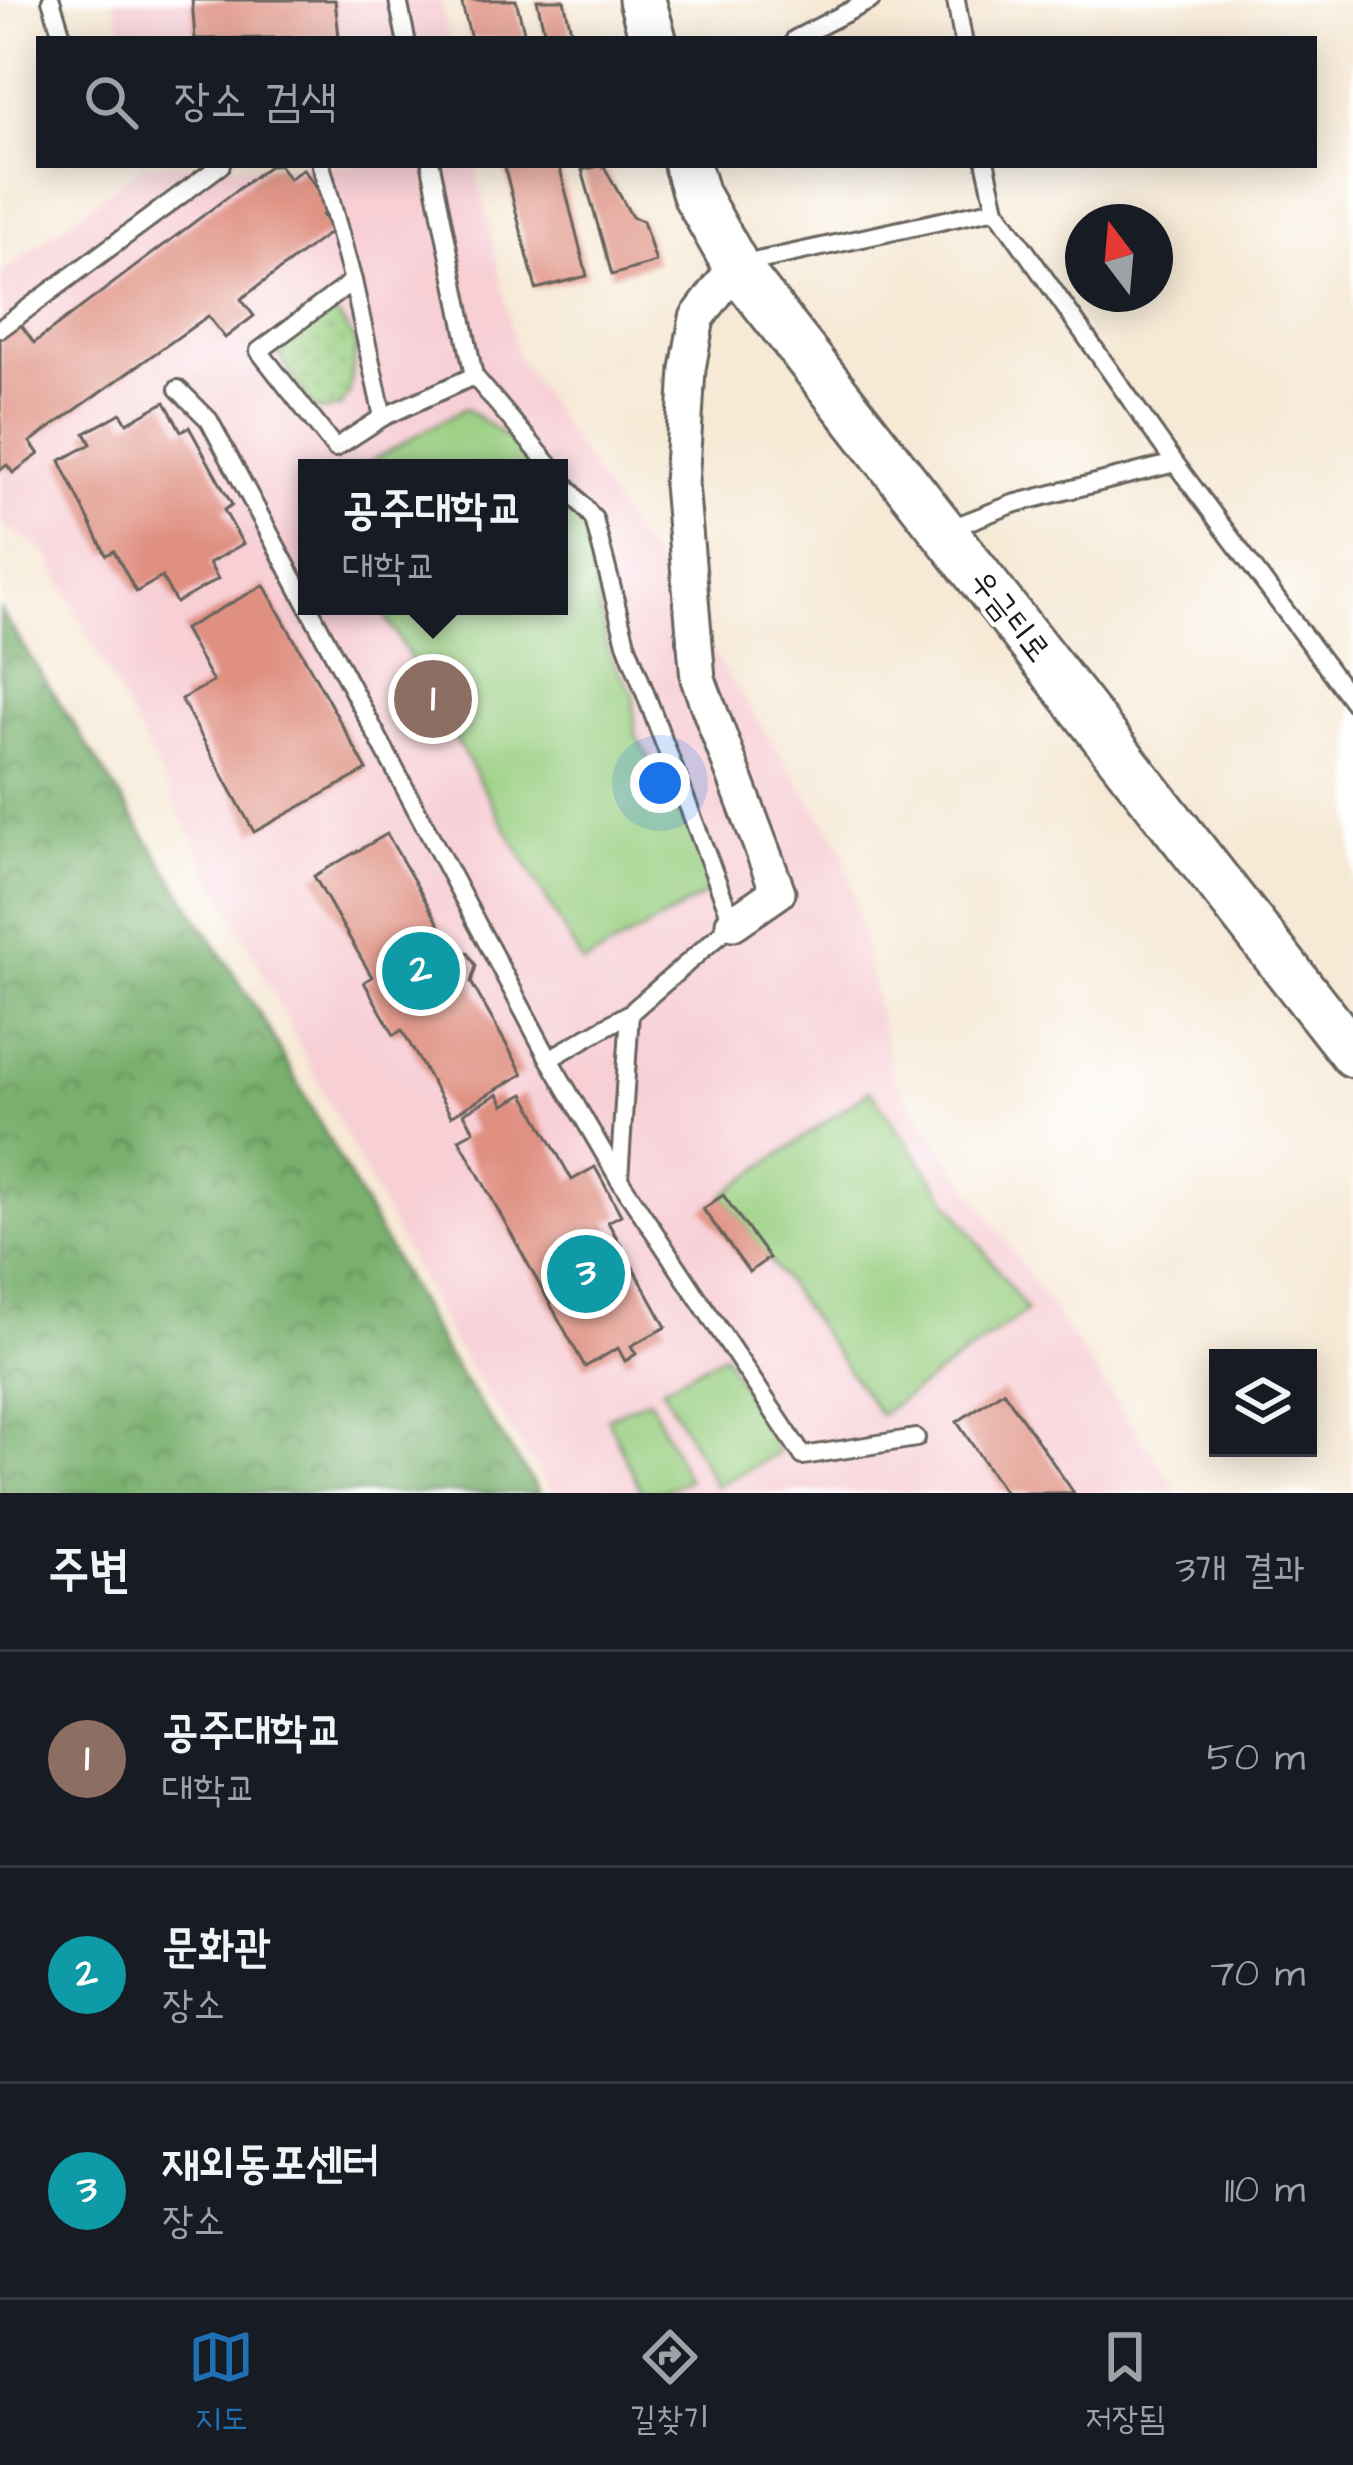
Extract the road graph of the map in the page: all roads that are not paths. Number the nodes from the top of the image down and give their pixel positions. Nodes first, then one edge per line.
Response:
1 (51, 0) edge
2 (398, 0) edge
3 (642, 0) edge
4 (871, 0) edge
5 (956, 0) edge
6 (63, 36) edge
7 (405, 36) edge
8 (652, 36) edge
9 (801, 36) edge
10 (962, 36) edge
11 (217, 168) edge
12 (321, 168) edge
13 (432, 168) edge
14 (688, 168) edge
15 (987, 168) edge
16 (996, 209) junction
17 (736, 266) junction
18 (353, 281) junction
19 (0, 329) edge
20 (475, 376) junction
21 (178, 389) dead end
22 (383, 417) junction
23 (544, 459) edge
24 (1175, 463) junction
25 (568, 488) edge
26 (943, 531) junction
27 (298, 586) edge
28 (313, 615) edge
29 (1353, 702) edge
30 (733, 923) junction
31 (630, 1013) junction
32 (1353, 1054) edge
33 (549, 1059) junction
34 (619, 1178) junction
35 (916, 1438) dead end

1 - 6 lane
2 - 7 lane
3 - 8 main road
4 - 9 lane
5 - 10 lane
11 - 19 lane
12 - 18 lane
13 - 20 lane
14 - 17 main road, 우금티로
15 - 16 lane
16 - 17 lane
16 - 24 lane
17 - 26 main road, 우금티로
17 - 30 street
18 - 22 lane
18 - 22 lane
20 - 22 lane
20 - 23 lane
21 - 27 lane
24 - 26 lane
24 - 29 lane
25 - 30 lane
26 - 32 main road, 우금티로
28 - 33 lane
30 - 31 lane
31 - 33 lane
31 - 34 lane
33 - 34 lane
34 - 35 lane

